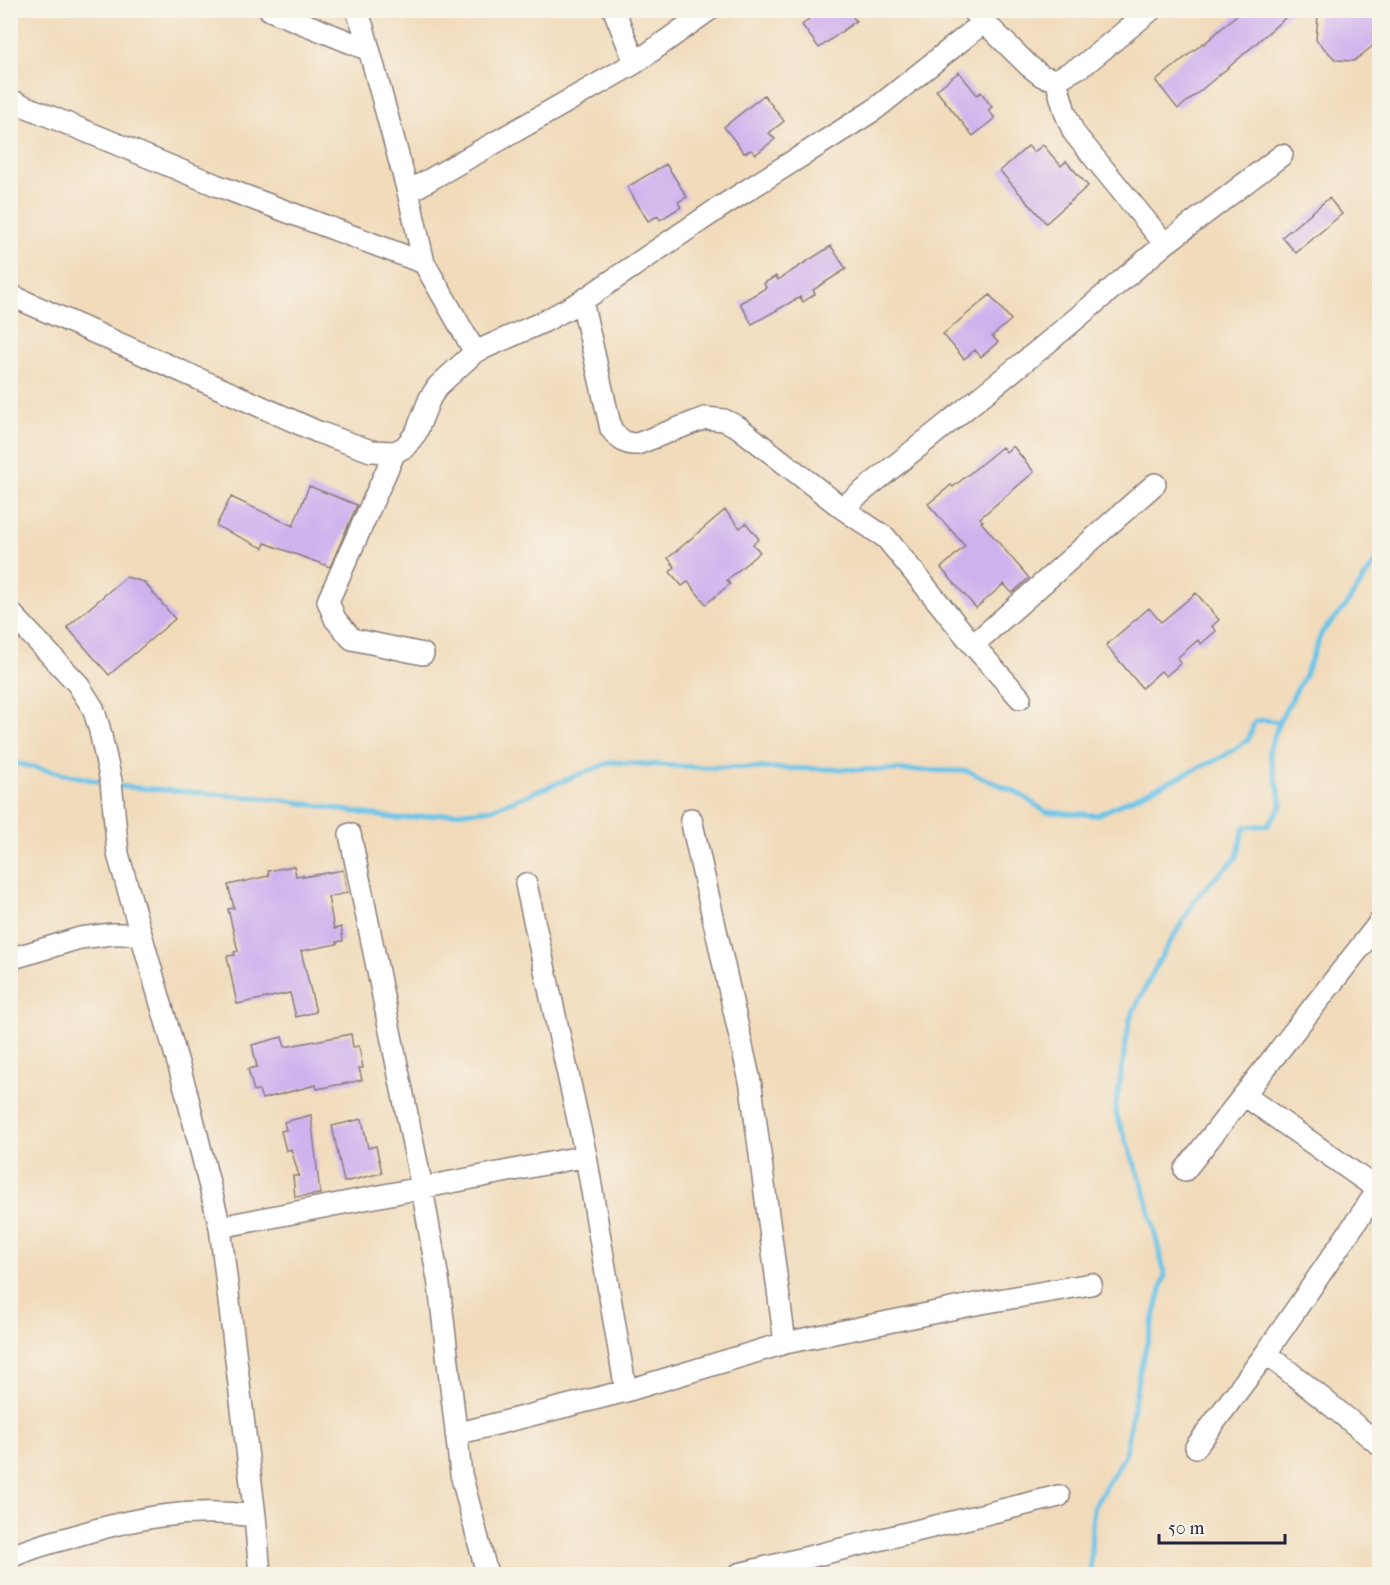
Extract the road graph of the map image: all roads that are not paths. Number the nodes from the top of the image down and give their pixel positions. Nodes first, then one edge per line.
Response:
1 (270, 10) edge
2 (357, 10) edge
3 (614, 10) edge
4 (709, 10) edge
5 (1151, 10) edge
6 (978, 17) edge
7 (369, 50) junction
8 (635, 63) junction
9 (1056, 80) junction
10 (10, 100) edge
11 (1282, 155) dead end
12 (408, 192) junction
13 (1165, 244) junction
14 (424, 263) junction
15 (10, 295) edge
16 (582, 301) junction
17 (475, 352) junction
18 (395, 452) junction
19 (1155, 484) dead end
20 (842, 508) junction
21 (10, 612) edge
22 (973, 645) junction
23 (423, 654) dead end
24 (1020, 698) dead end
25 (691, 819) dead end
26 (350, 834) dead end
27 (526, 884) dead end
28 (1380, 921) edge
29 (141, 934) junction
30 (10, 959) edge
31 (1244, 1095) junction
32 (586, 1156) junction
33 (1185, 1170) dead end
34 (422, 1188) junction
35 (1379, 1191) edge
36 (220, 1227) junction
37 (1091, 1284) dead end
38 (785, 1343) junction
39 (1266, 1353) junction
40 (626, 1391) junction
41 (456, 1434) junction
42 (1380, 1445) edge
43 (1196, 1447) dead end
44 (1059, 1496) dead end
45 (255, 1516) junction
46 (10, 1557) edge
47 (260, 1575) edge
48 (487, 1575) edge
49 (739, 1575) edge

1 - 7 street
2 - 7 street
3 - 8 street
4 - 8 street
5 - 9 street
6 - 9 street
6 - 16 street
7 - 12 street
8 - 12 street
9 - 13 street
10 - 14 street
11 - 13 street
12 - 14 street
13 - 20 street
14 - 17 street
15 - 18 street
16 - 17 street
16 - 20 street
17 - 18 street
18 - 23 street
19 - 22 street
20 - 22 street
21 - 29 street
22 - 24 street
25 - 38 street
26 - 34 street
27 - 32 street
28 - 31 street
29 - 30 street
29 - 36 street
31 - 33 street
31 - 35 street
32 - 34 street
32 - 40 street
34 - 36 street
34 - 41 street
35 - 39 street
36 - 45 street
37 - 38 street
38 - 40 street
39 - 42 street
39 - 43 street
40 - 41 street
41 - 48 street
44 - 49 street
45 - 46 street
45 - 47 street

